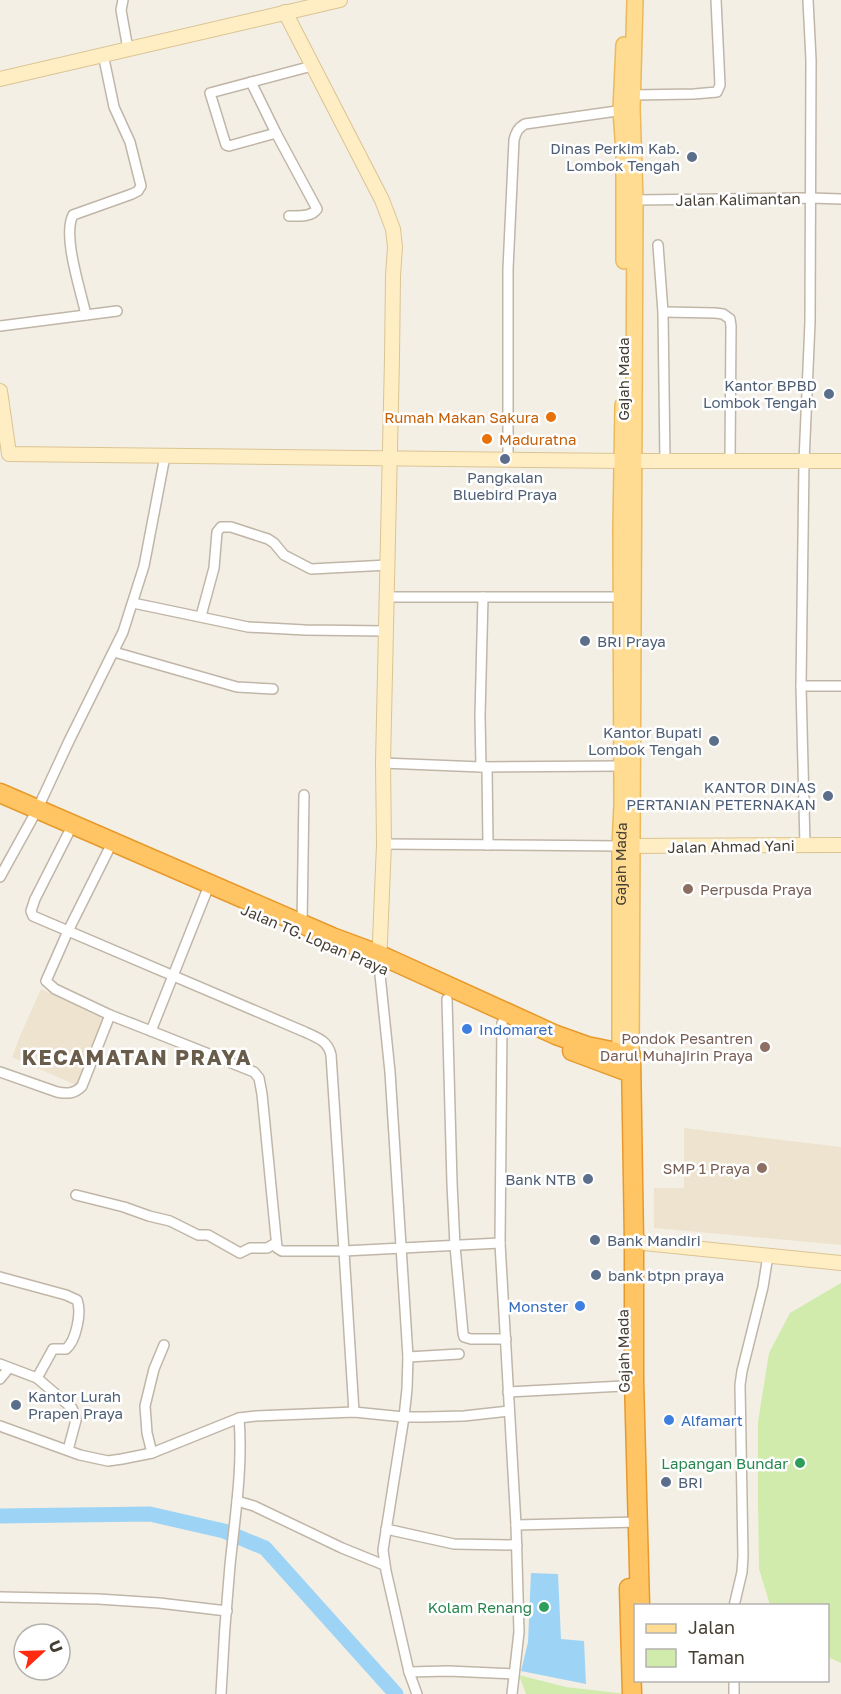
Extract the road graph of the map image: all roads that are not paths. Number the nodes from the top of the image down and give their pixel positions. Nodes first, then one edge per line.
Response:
1 (123, 0) edge
2 (340, 0) edge
3 (625, 0) edge
4 (635, 0) edge
5 (716, 0) edge
6 (808, 0) edge
7 (285, 12) junction
8 (128, 49) junction
9 (103, 54) junction
10 (312, 66) junction
11 (1, 76) edge
12 (252, 82) junction
13 (629, 105) junction
14 (276, 133) junction
15 (812, 198) junction
16 (841, 199) edge
17 (635, 201) junction
18 (289, 216) dead end
19 (658, 245) dead end
20 (629, 300) junction
21 (117, 311) dead end
22 (663, 312) junction
23 (86, 315) junction
24 (0, 326) edge
25 (0, 391) edge
26 (4, 454) edge
27 (165, 456) junction
28 (390, 459) junction
29 (508, 459) junction
30 (628, 461) junction
31 (730, 461) junction
32 (841, 461) edge
33 (666, 462) junction
34 (804, 462) junction
35 (388, 565) junction
36 (388, 597) junction
37 (483, 597) junction
38 (621, 597) junction
39 (133, 603) junction
40 (201, 616) junction
41 (386, 631) junction
42 (114, 652) junction
43 (627, 683) junction
44 (801, 686) junction
45 (841, 686) edge
46 (273, 689) dead end
47 (383, 763) junction
48 (621, 766) junction
49 (484, 767) junction
50 (0, 793) edge
51 (304, 795) dead end
52 (0, 805) edge
53 (34, 815) junction
54 (68, 834) junction
55 (384, 844) junction
56 (841, 844) edge
57 (488, 845) junction
58 (805, 845) junction
59 (626, 847) junction
60 (108, 851) junction
61 (0, 877) edge
62 (206, 893) junction
63 (302, 924) junction
64 (68, 931) junction
65 (378, 959) junction
66 (173, 976) junction
67 (447, 999) junction
68 (111, 1015) junction
69 (502, 1023) junction
70 (151, 1031) junction
71 (626, 1062) junction
72 (0, 1072) edge
73 (76, 1195) dead end
74 (634, 1242) junction
75 (276, 1243) junction
76 (500, 1243) junction
77 (454, 1246) junction
78 (400, 1249) junction
79 (344, 1251) junction
80 (768, 1255) junction
81 (841, 1263) edge
82 (0, 1277) edge
83 (506, 1338) junction
84 (164, 1345) dead end
85 (459, 1354) dead end
86 (408, 1357) junction
87 (4, 1366) edge
88 (37, 1378) junction
89 (0, 1379) edge
90 (623, 1386) junction
91 (508, 1392) junction
92 (509, 1411) junction
93 (354, 1412) junction
94 (404, 1417) junction
95 (239, 1418) junction
96 (0, 1426) edge
97 (68, 1450) junction
98 (152, 1453) junction
99 (237, 1501) junction
100 (632, 1523) junction
101 (516, 1525) junction
102 (386, 1529) junction
103 (517, 1545) junction
104 (384, 1565) junction
105 (0, 1597) edge
106 (640, 1604) edge
107 (734, 1604) edge
108 (227, 1611) junction
109 (409, 1672) junction
110 (514, 1674) junction
111 (221, 1694) edge
112 (417, 1694) edge
113 (512, 1694) edge
114 (632, 1694) edge

1 - 8 street
2 - 7 street
3 - 13 main road, Gajah Mada
4 - 13 main road, Gajah Mada
5 - 13 street
6 - 15 street
7 - 8 street
7 - 10 street
8 - 9 street
9 - 11 street
9 - 23 street
10 - 12 street
10 - 28 street
12 - 14 street
12 - 14 street
13 - 17 main road, Gajah Mada
13 - 20 main road, Gajah Mada
13 - 29 street
14 - 18 street
15 - 16 street, Jalan Kalimantan
15 - 17 street, Jalan Kalimantan
15 - 34 street
17 - 20 main road, Gajah Mada
19 - 22 street
20 - 30 main road, Gajah Mada
21 - 23 street
22 - 31 street
22 - 33 street
23 - 24 street
25 - 26 street
26 - 27 street
27 - 28 street
27 - 39 street
28 - 29 street
28 - 35 street
29 - 30 street
30 - 33 street
30 - 38 main road, Gajah Mada
30 - 43 main road, Gajah Mada
31 - 33 street
31 - 34 street
32 - 34 street
34 - 44 street
35 - 36 street
35 - 40 street
36 - 37 street
36 - 41 street
37 - 38 street
37 - 49 street
38 - 43 main road, Gajah Mada
39 - 40 street
39 - 42 street
40 - 41 street
41 - 47 street
42 - 46 street
42 - 53 street
43 - 48 main road, Gajah Mada
43 - 59 main road, Gajah Mada
44 - 45 street
44 - 58 street
47 - 49 street
47 - 55 street
48 - 49 street
48 - 59 main road, Gajah Mada
49 - 57 street
50 - 53 highway, Jalan TG. Lopan Praya
51 - 63 street
52 - 53 highway, Jalan TG. Lopan Praya
53 - 54 highway, Jalan TG. Lopan Praya
53 - 61 street
53 - 63 highway, Jalan TG. Lopan Praya
54 - 60 highway, Jalan TG. Lopan Praya
54 - 64 street
55 - 57 street
55 - 65 street
56 - 58 street, Jalan Ahmad Yani
57 - 59 street
58 - 59 street, Jalan Ahmad Yani
59 - 71 main road, Gajah Mada
60 - 62 highway, Jalan TG. Lopan Praya
60 - 64 street
62 - 65 highway, Jalan TG. Lopan Praya
62 - 66 street
63 - 65 highway, Jalan TG. Lopan Praya
64 - 66 street
64 - 68 street
65 - 67 highway, Jalan TG. Lopan Praya
65 - 71 highway, Jalan TG. Lopan Praya
65 - 78 street
66 - 70 street
66 - 79 street
67 - 69 highway, Jalan TG. Lopan Praya
67 - 77 street
68 - 70 street
68 - 72 street
69 - 71 highway, Jalan TG. Lopan Praya
69 - 76 street
70 - 75 street
71 - 74 highway, Gajah Mada
71 - 90 highway, Gajah Mada
73 - 75 street
74 - 80 street
74 - 100 highway, Gajah Mada
75 - 79 street
76 - 77 street
76 - 83 street
77 - 78 street
77 - 83 street
78 - 79 street
78 - 86 street
79 - 93 street
80 - 81 street
80 - 107 street
82 - 88 street
83 - 91 street
84 - 98 street
85 - 86 street
86 - 94 street
87 - 88 street
87 - 89 street
88 - 97 street
90 - 91 street
90 - 100 highway, Gajah Mada
91 - 92 street
92 - 94 street
92 - 101 street
93 - 94 street
93 - 95 street
94 - 102 street
95 - 98 street
95 - 99 street
96 - 97 street
97 - 98 street
99 - 104 street
99 - 108 street
100 - 101 street
100 - 106 highway, Gajah Mada
100 - 114 highway, Gajah Mada
101 - 103 street
102 - 103 street
102 - 104 street
103 - 110 street
104 - 109 street
105 - 108 street
108 - 111 street
109 - 110 street
109 - 112 street
110 - 113 street

